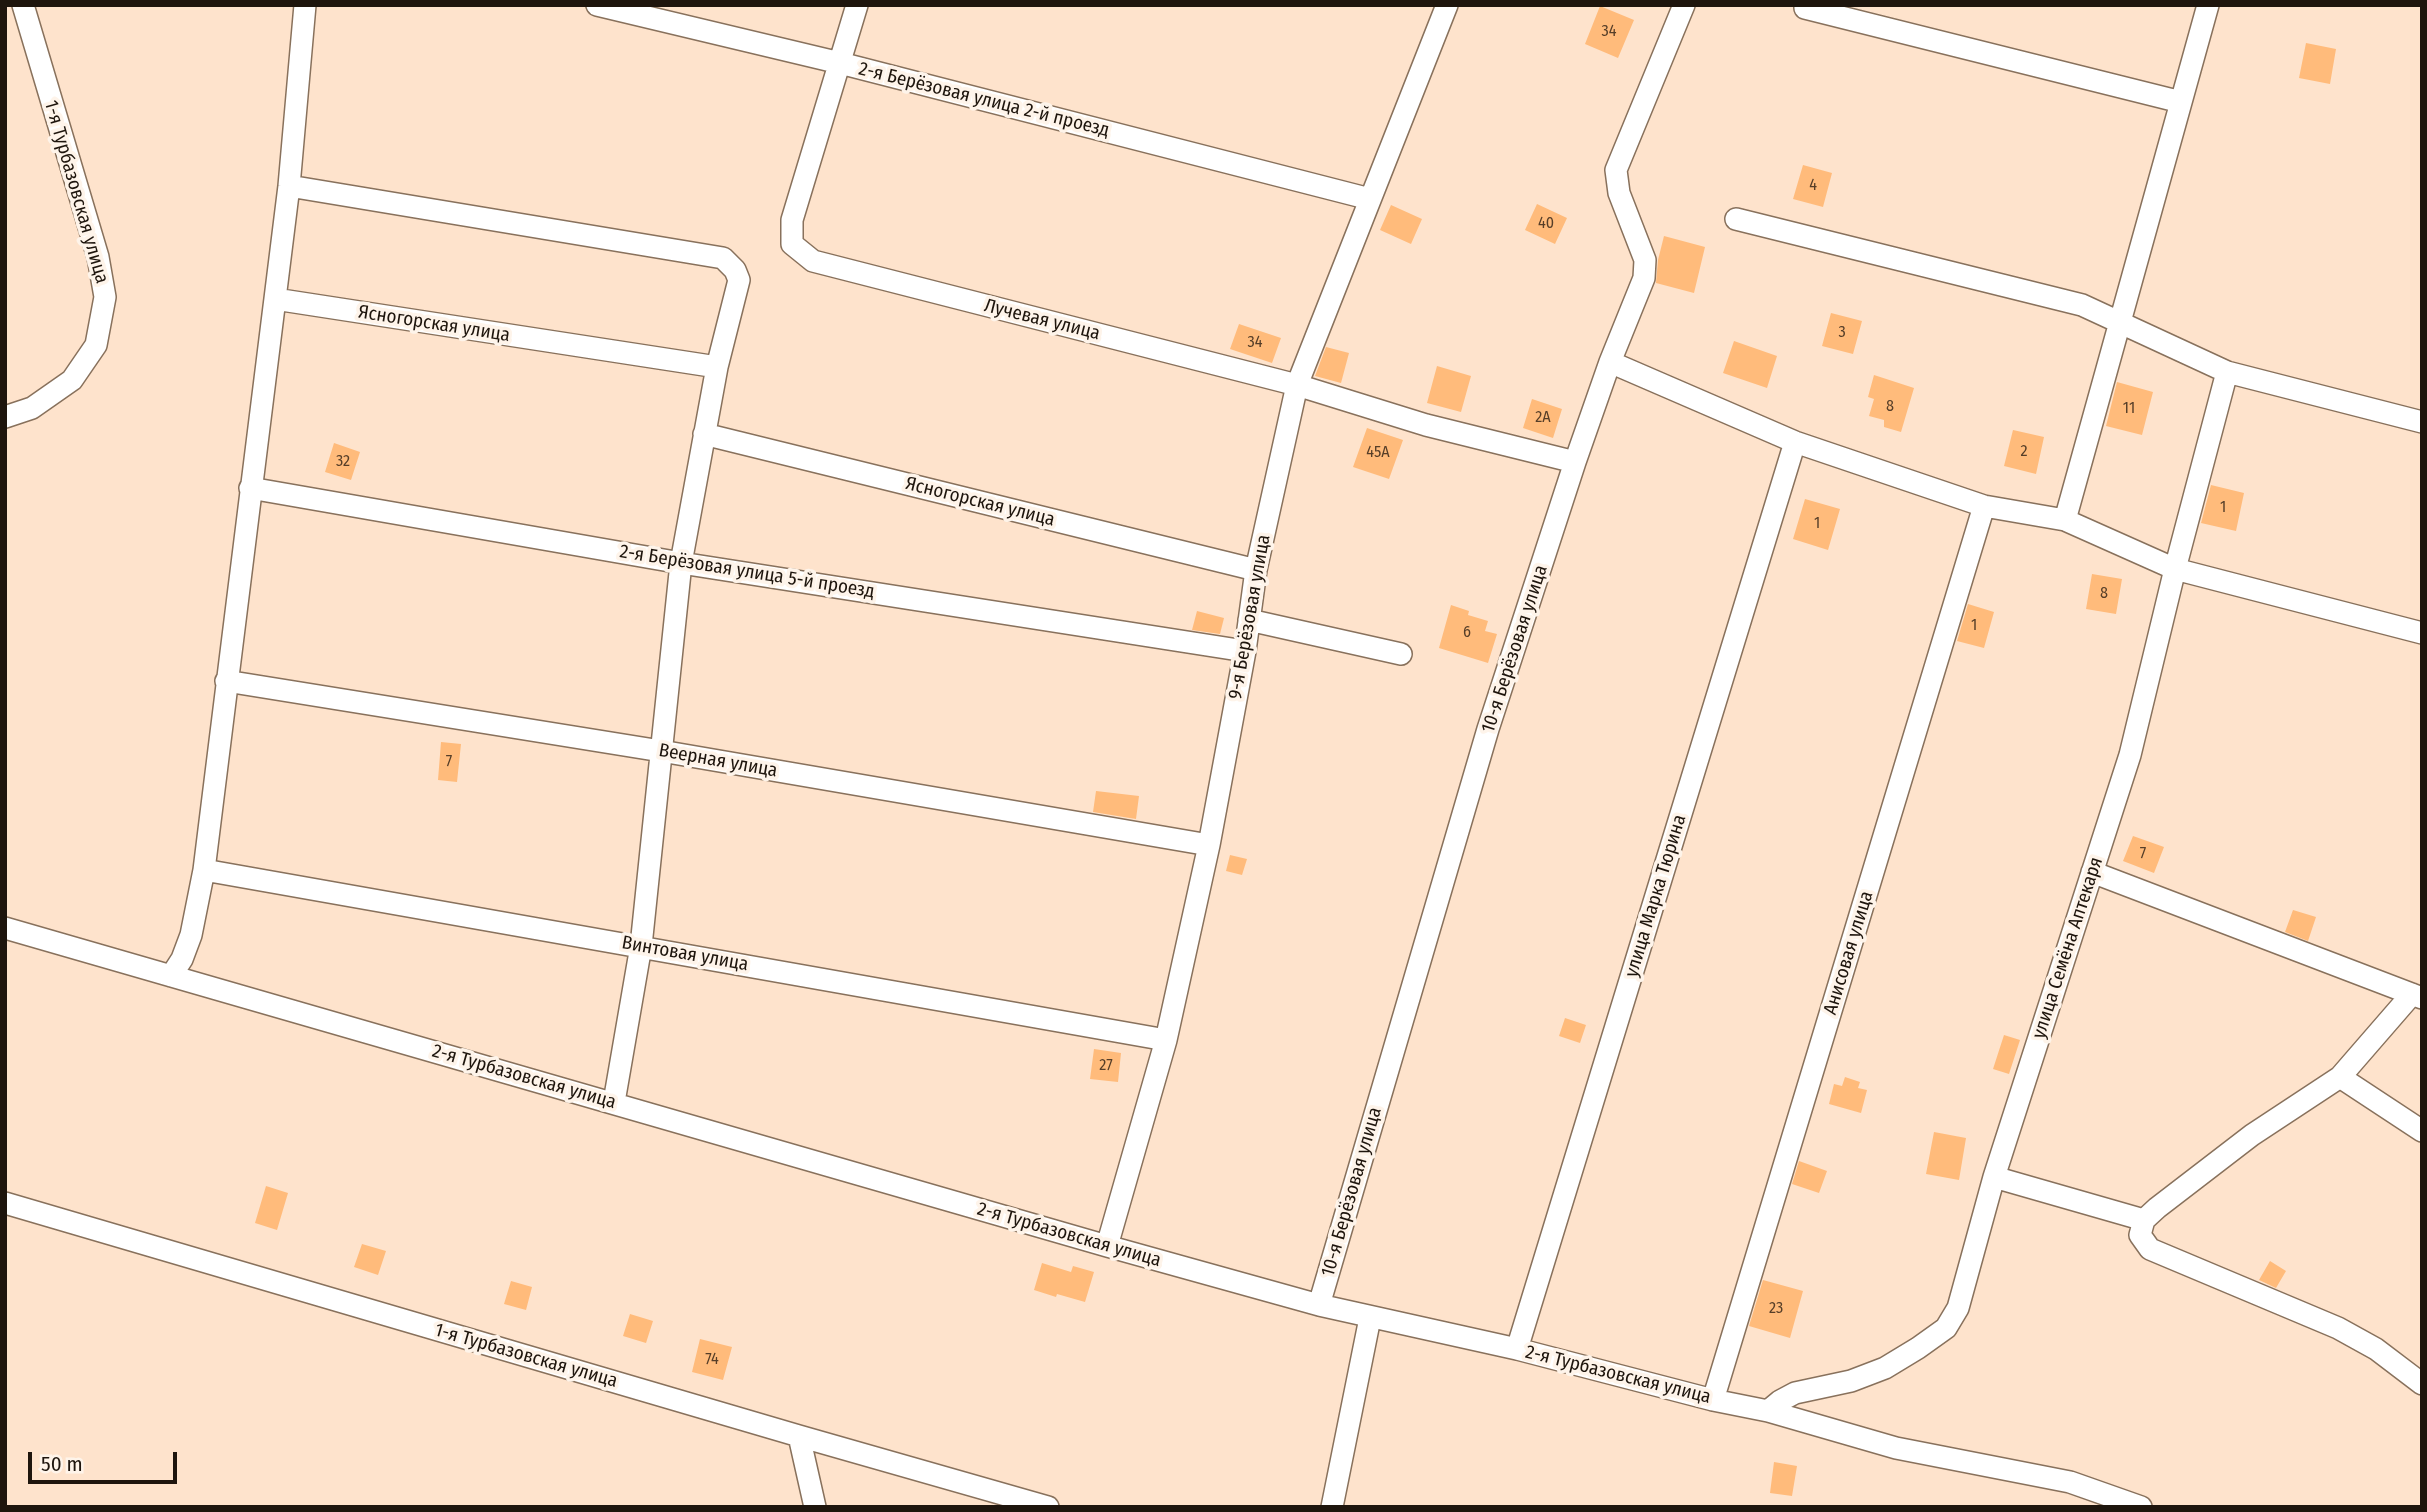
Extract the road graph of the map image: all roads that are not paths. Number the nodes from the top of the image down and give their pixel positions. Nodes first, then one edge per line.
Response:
1 (23, 5) edge
2 (305, 5) edge
3 (597, 5) edge
4 (857, 5) edge
5 (1684, 5) edge
6 (2208, 5) edge
7 (1441, 7) edge
8 (1805, 8) dead end
9 (839, 63) junction
10 (2181, 102) junction
11 (289, 186) junction
12 (1370, 199) junction
13 (1735, 219) dead end
14 (275, 299) junction
15 (2118, 321) junction
16 (1610, 362) junction
17 (717, 368) junction
18 (2227, 372) junction
19 (1297, 385) junction
20 (5, 417) edge
21 (2422, 422) edge
22 (704, 434) junction
23 (1795, 442) junction
24 (1575, 462) junction
25 (250, 488) junction
26 (1984, 506) junction
27 (2065, 520) junction
28 (681, 563) junction
29 (1256, 569) junction
30 (2175, 569) junction
31 (1249, 620) junction
32 (2422, 633) edge
33 (1245, 650) junction
34 (1401, 654) dead end
35 (226, 681) junction
36 (661, 751) junction
37 (1209, 845) junction
38 (204, 870) junction
39 (2092, 872) junction
40 (5, 928) edge
41 (641, 946) junction
42 (171, 976) junction
43 (2417, 996) edge
44 (1166, 1040) junction
45 (2340, 1077) junction
46 (614, 1102) junction
47 (2422, 1131) edge
48 (1994, 1177) junction
49 (5, 1203) edge
50 (2144, 1220) junction
51 (1107, 1246) junction
52 (1319, 1305) junction
53 (1370, 1318) junction
54 (1517, 1349) junction
55 (2422, 1384) edge
56 (1713, 1400) junction
57 (1768, 1411) junction
58 (799, 1436) junction
59 (815, 1507) edge
60 (1048, 1507) edge
61 (1332, 1507) edge
62 (2141, 1507) edge

1 - 20 street, 1-я Турбазовская улица
2 - 11 street
3 - 9 street, 2-я Берёзовая улица 2-й проезд
4 - 9 street
5 - 16 street, 10-я Берёзовая улица
6 - 10 street
7 - 12 street, 9-я Берёзовая улица
8 - 10 street
9 - 12 street, 2-я Берёзовая улица 2-й проезд
9 - 19 street, Лучевая улица
10 - 15 street
11 - 14 street
11 - 17 street
12 - 19 street, 9-я Берёзовая улица
13 - 15 street
14 - 17 street, Ясногорская улица
14 - 25 street
15 - 18 street
15 - 27 street
16 - 23 street
16 - 24 street, 10-я Берёзовая улица
17 - 22 street
18 - 21 street
18 - 30 street, улица Семёна Аптекаря
19 - 24 street, Лучевая улица
19 - 29 street, 9-я Берёзовая улица
22 - 28 street
22 - 29 street, Ясногорская улица
23 - 26 street
23 - 54 street, улица Марка Тюрина
24 - 52 street, 10-я Берёзовая улица
25 - 28 street, 2-я Берёзовая улица 5-й проезд
25 - 35 street
26 - 27 street
26 - 56 street, Анисовая улица
27 - 30 street
28 - 33 street, 2-я Берёзовая улица 5-й проезд
28 - 36 street
29 - 31 street, 9-я Берёзовая улица
30 - 32 street
30 - 39 street, улица Семёна Аптекаря
31 - 33 street, 9-я Берёзовая улица
31 - 34 street
33 - 37 street, 9-я Берёзовая улица
35 - 36 street, Веерная улица
35 - 38 street
36 - 37 street, Веерная улица
36 - 41 street
37 - 44 street, 9-я Берёзовая улица
38 - 41 street, Винтовая улица
38 - 42 street
39 - 43 street
39 - 48 street, улица Семёна Аптекаря
40 - 42 street, 2-я Турбазовская улица
41 - 44 street, Винтовая улица
41 - 46 street
42 - 46 street, 2-я Турбазовская улица
43 - 45 street
44 - 51 street, 9-я Берёзовая улица
45 - 47 street
45 - 50 street
46 - 51 street, 2-я Турбазовская улица
48 - 50 street
48 - 57 street, улица Семёна Аптекаря
49 - 58 street, 1-я Турбазовская улица
50 - 55 street
51 - 52 street, 2-я Турбазовская улица
52 - 53 street, 2-я Турбазовская улица
53 - 54 street, 2-я Турбазовская улица
53 - 61 street
54 - 56 street, 2-я Турбазовская улица
56 - 57 street, 2-я Турбазовская улица
57 - 62 street, 2-я Турбазовская улица
58 - 59 street
58 - 60 street, 1-я Турбазовская улица

